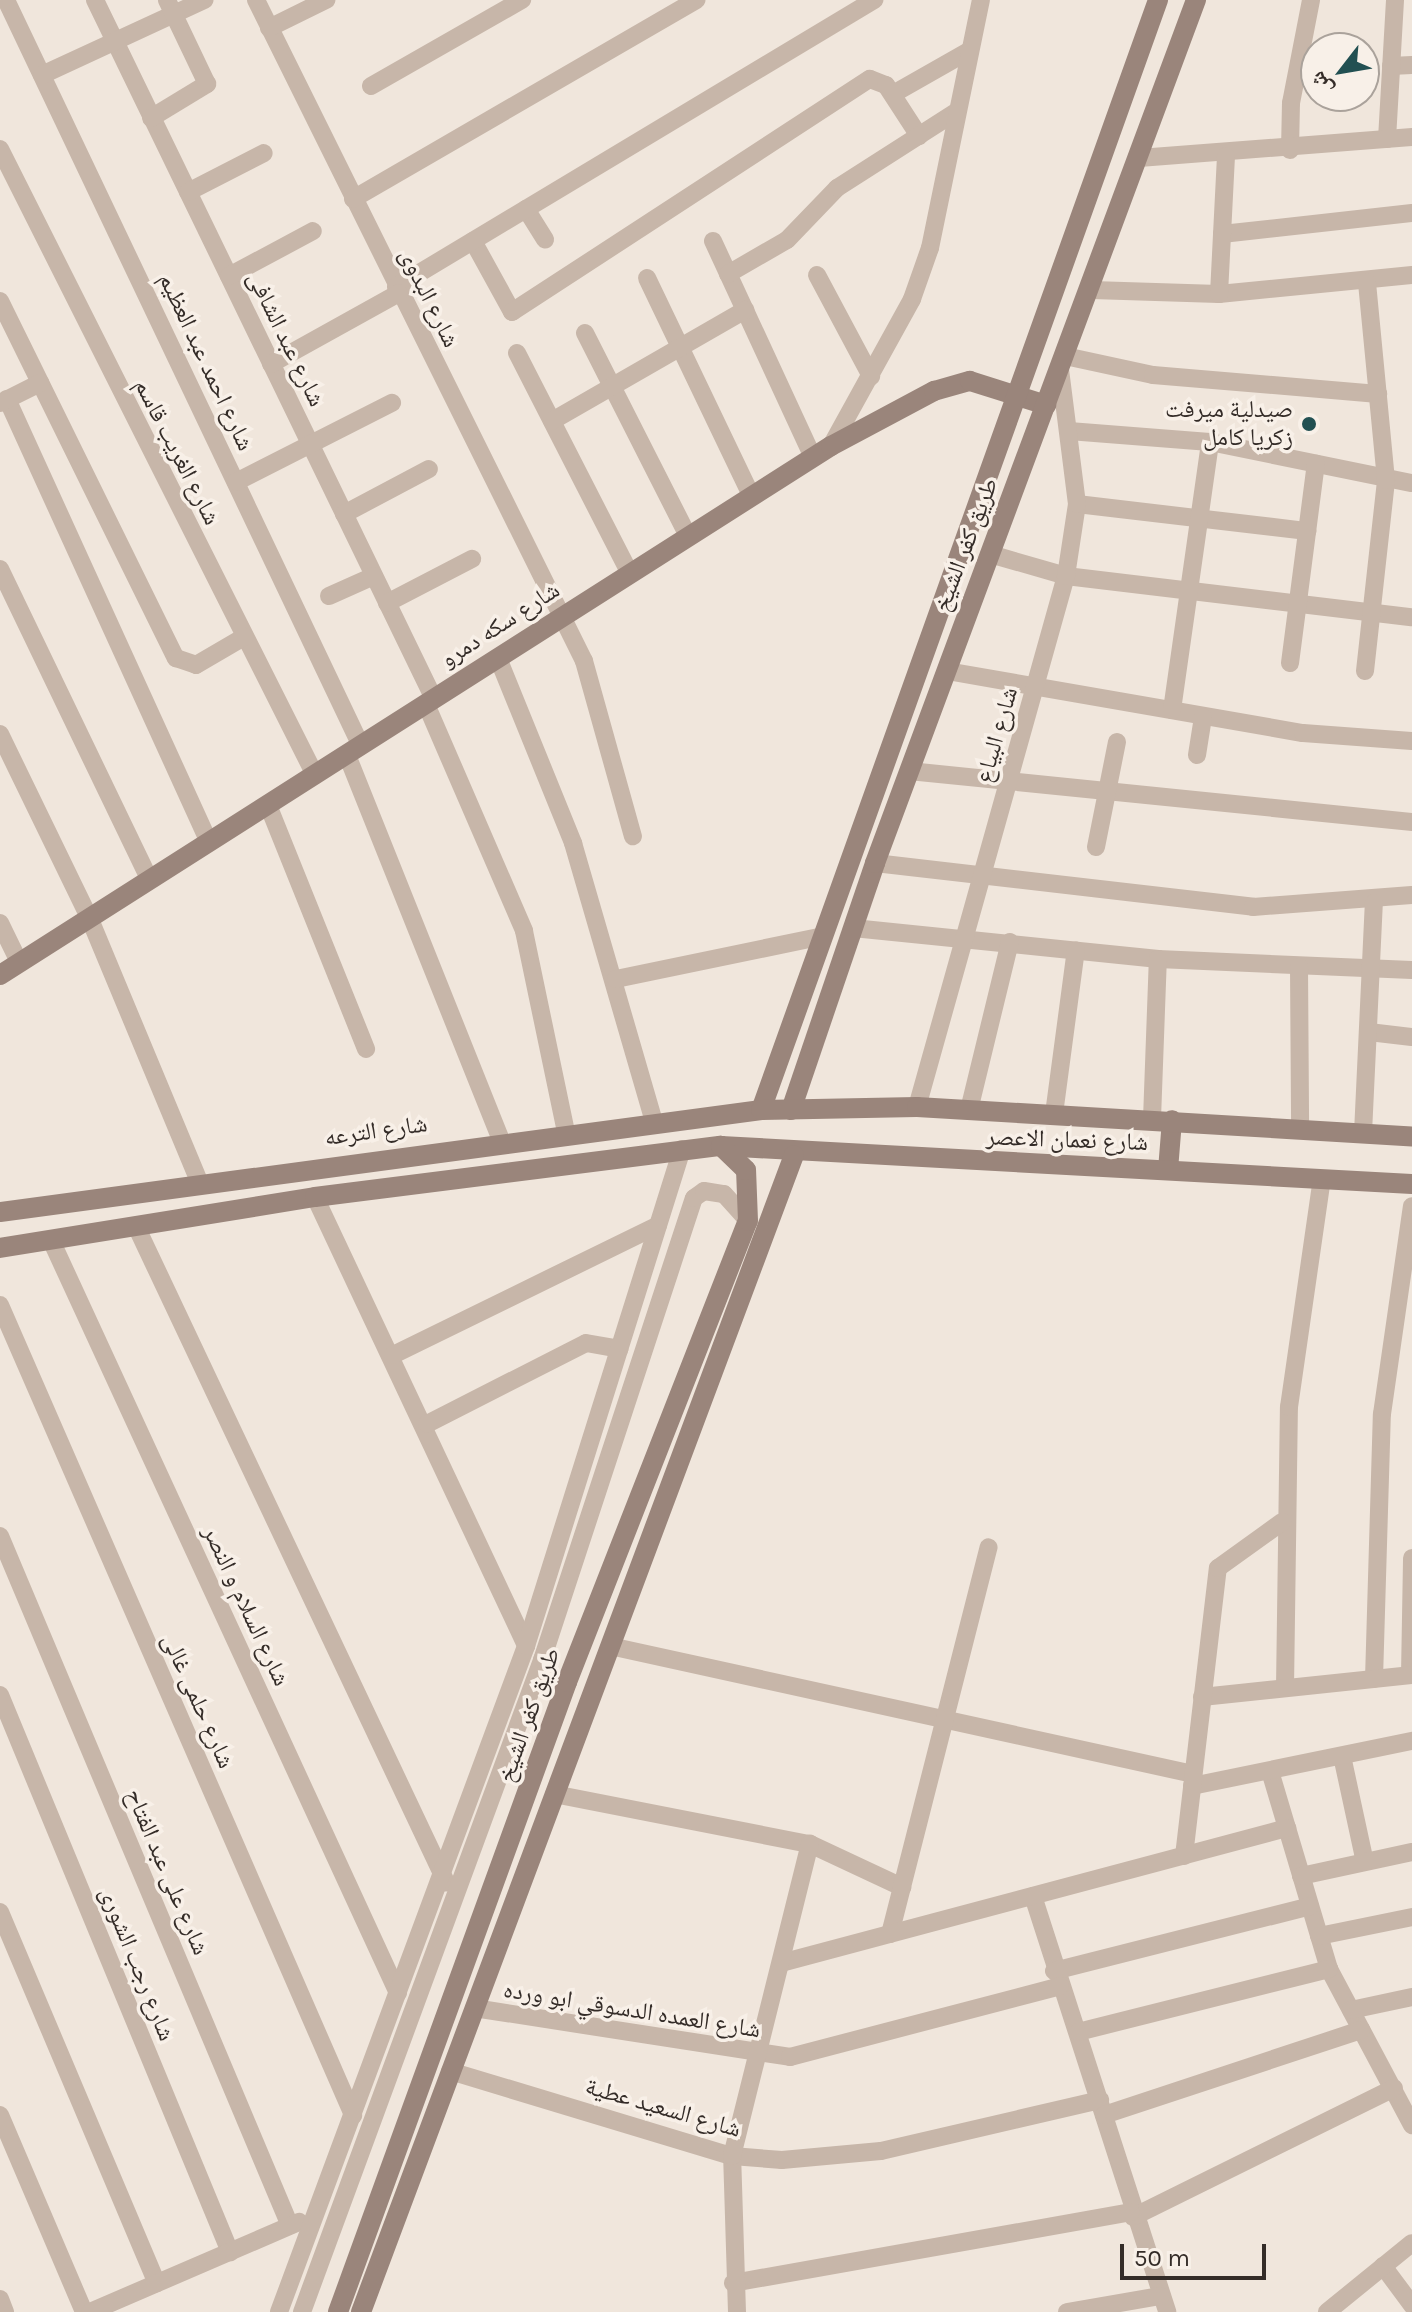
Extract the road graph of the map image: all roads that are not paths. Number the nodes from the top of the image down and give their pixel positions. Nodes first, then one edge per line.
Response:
1 (6, 0) edge
2 (95, 0) edge
3 (204, 0) edge
4 (256, 0) edge
5 (326, 0) edge
6 (522, 0) edge
7 (696, 0) edge
8 (874, 0) edge
9 (981, 0) edge
10 (1158, 0) edge
11 (1195, 0) edge
12 (1311, 0) edge
13 (1395, 0) edge
14 (170, 7) edge
15 (269, 28) junction
16 (115, 41) junction
17 (967, 52) junction
18 (1412, 65) edge
19 (1391, 66) junction
20 (42, 75) junction
21 (371, 86) dead end
22 (893, 94) junction
23 (956, 112) junction
24 (151, 118) junction
25 (919, 136) junction
26 (1412, 137) edge
27 (1387, 139) junction
28 (0, 149) edge
29 (1290, 150) junction
30 (264, 153) dead end
31 (1226, 156) junction
32 (1139, 158) junction
33 (188, 192) junction
34 (353, 199) junction
35 (526, 209) junction
36 (1412, 213) edge
37 (1084, 215) junction
38 (1114, 228) junction
39 (313, 231) dead end
40 (1222, 234) junction
41 (545, 239) dead end
42 (473, 241) junction
43 (713, 241) dead end
44 (728, 274) junction
45 (817, 275) dead end
46 (1412, 275) edge
47 (229, 276) junction
48 (647, 278) dead end
49 (1367, 282) junction
50 (398, 290) junction
51 (1092, 290) junction
52 (1219, 294) junction
53 (0, 301) edge
54 (745, 310) junction
55 (585, 333) dead end
56 (680, 348) junction
57 (517, 353) dead end
58 (1063, 362) junction
59 (271, 364) junction
60 (871, 376) junction
61 (40, 383) junction
62 (612, 387) junction
63 (1019, 391) junction
64 (1378, 394) junction
65 (3, 401) edge
66 (392, 403) dead end
67 (1046, 405) junction
68 (552, 421) junction
69 (1069, 431) junction
70 (1210, 442) junction
71 (310, 444) junction
72 (822, 452) junction
73 (1316, 464) junction
74 (429, 469) dead end
75 (1386, 480) junction
76 (236, 482) junction
77 (1412, 483) edge
78 (751, 495) junction
79 (1077, 504) junction
80 (344, 514) junction
81 (1199, 522) junction
82 (1307, 531) junction
83 (687, 534) junction
84 (990, 554) junction
85 (472, 559) dead end
86 (0, 569) edge
87 (628, 570) junction
88 (374, 576) junction
89 (1066, 576) junction
90 (1189, 591) junction
91 (329, 596) dead end
92 (387, 603) junction
93 (1298, 603) junction
94 (1371, 612) junction
95 (561, 616) junction
96 (1412, 617) edge
97 (244, 637) junction
98 (498, 658) junction
99 (1290, 663) dead end
100 (947, 671) junction
101 (1365, 671) dead end
102 (1036, 685) junction
103 (430, 702) junction
104 (1172, 710) junction
105 (1203, 717) junction
106 (0, 734) edge
107 (1412, 741) edge
108 (1117, 742) dead end
109 (354, 750) junction
110 (1197, 755) dead end
111 (909, 771) junction
112 (315, 775) junction
113 (1008, 784) junction
114 (1107, 794) junction
115 (268, 805) junction
116 (1412, 822) edge
117 (633, 836) dead end
118 (209, 842) junction
119 (1096, 847) dead end
120 (875, 863) junction
121 (983, 874) junction
122 (149, 879) junction
123 (1412, 895) edge
124 (1374, 903) junction
125 (89, 917) junction
126 (0, 923) edge
127 (853, 928) junction
128 (824, 936) junction
129 (965, 937) junction
130 (1010, 942) junction
131 (1076, 950) junction
132 (1158, 959) junction
133 (19, 962) junction
134 (1299, 967) junction
135 (1372, 967) junction
136 (1412, 970) edge
137 (0, 975) edge
138 (616, 979) junction
139 (1369, 1032) junction
140 (1412, 1037) edge
141 (366, 1049) dead end
142 (917, 1107) junction
143 (761, 1110) junction
144 (791, 1110) junction
145 (969, 1110) junction
146 (1054, 1114) junction
147 (1162, 1120) junction
148 (654, 1121) junction
149 (1300, 1129) junction
150 (566, 1132) junction
151 (1363, 1133) junction
152 (1412, 1136) edge
153 (501, 1141) junction
154 (721, 1146) junction
155 (447, 1148) junction
156 (682, 1149) junction
157 (794, 1155) junction
158 (1168, 1170) junction
159 (453, 1179) junction
160 (1322, 1179) junction
161 (199, 1181) junction
162 (1412, 1184) edge
163 (315, 1197) junction
164 (1412, 1206) edge
165 (0, 1212) edge
166 (748, 1221) junction
167 (658, 1225) junction
168 (136, 1226) junction
169 (51, 1240) junction
170 (0, 1248) edge
171 (0, 1305) edge
172 (1404, 1318) edge
173 (619, 1349) junction
174 (393, 1355) junction
175 (427, 1424) junction
176 (1282, 1522) junction
177 (0, 1536) edge
178 (989, 1547) dead end
179 (1412, 1558) edge
180 (526, 1646) junction
181 (610, 1646) junction
182 (1411, 1675) edge
183 (1374, 1679) junction
184 (567, 1682) junction
185 (1285, 1688) junction
186 (593, 1689) junction
187 (0, 1695) edge
188 (1202, 1697) junction
189 (944, 1723) junction
190 (1412, 1743) edge
191 (1342, 1756) junction
192 (1270, 1771) junction
193 (1193, 1780) junction
194 (554, 1794) junction
195 (1287, 1828) junction
196 (810, 1844) junction
197 (1412, 1852) edge
198 (1184, 1856) junction
199 (1365, 1862) junction
200 (443, 1876) junction
201 (1301, 1876) junction
202 (902, 1887) junction
203 (1033, 1896) junction
204 (456, 1903) junction
205 (1310, 1906) junction
206 (0, 1912) edge
207 (1412, 1917) edge
208 (890, 1934) junction
209 (1319, 1936) junction
210 (781, 1963) junction
211 (1329, 1969) junction
212 (1057, 1978) junction
213 (398, 1993) junction
214 (1412, 1997) edge
215 (474, 2008) junction
216 (1351, 2010) junction
217 (1361, 2030) junction
218 (1078, 2032) junction
219 (757, 2057) junction
220 (450, 2071) junction
221 (1394, 2088) junction
222 (1102, 2107) junction
223 (0, 2115) edge
224 (353, 2115) junction
225 (404, 2124) junction
226 (1412, 2125) edge
227 (428, 2130) junction
228 (732, 2156) junction
229 (1132, 2214) junction
230 (316, 2215) junction
231 (290, 2226) junction
232 (309, 2235) junction
233 (376, 2239) junction
234 (328, 2243) junction
235 (1412, 2243) edge
236 (230, 2252) junction
237 (1383, 2266) junction
238 (157, 2283) junction
239 (733, 2283) junction
240 (0, 2299) edge
241 (1164, 2304) edge
242 (1412, 2305) edge
243 (1334, 2310) edge
244 (5, 2312) edge
245 (91, 2312) edge
246 (279, 2312) edge
247 (302, 2312) edge
248 (338, 2312) edge
249 (361, 2312) edge
250 (737, 2312) edge
251 (1067, 2312) edge

1 - 20 street, شارع احمد عبد العظيم
2 - 16 street, شارع عبد الشافى
3 - 14 street
4 - 15 street, شارع البدوى
5 - 15 street
6 - 21 street
7 - 34 street
8 - 35 street
9 - 17 street
10 - 37 street, طريق كفر الشيخ
11 - 32 street, طريق كفر الشيخ
12 - 29 street
13 - 19 street
14 - 16 street
14 - 24 street
15 - 34 street, شارع البدوى
16 - 20 street
16 - 24 street, شارع عبد الشافى
17 - 22 street
17 - 23 street
18 - 19 street
19 - 27 street
20 - 76 street, شارع احمد عبد العظيم
22 - 25 street
22 - 42 street
23 - 25 street
23 - 60 street
24 - 33 street, شارع عبد الشافى
25 - 44 street
26 - 27 street
27 - 29 street
28 - 97 street, شارع الغريب قاسم
29 - 31 street
30 - 33 street
31 - 32 street
31 - 40 street
32 - 38 street, طريق كفر الشيخ
33 - 47 street, شارع عبد الشافى
34 - 50 street, شارع البدوى
35 - 41 street
35 - 42 street
36 - 40 street
37 - 38 street
37 - 63 street, طريق كفر الشيخ
38 - 51 street, طريق كفر الشيخ
39 - 47 street
40 - 52 street
42 - 50 street
43 - 44 street
44 - 54 street
45 - 60 street
46 - 49 street
47 - 59 street, شارع عبد الشافى
48 - 56 street
49 - 52 street
49 - 64 street
50 - 59 street
50 - 95 street, شارع البدوى
51 - 52 street
51 - 58 street, طريق كفر الشيخ
53 - 61 street
54 - 56 street
54 - 72 street
55 - 62 street
56 - 62 street
56 - 78 street
57 - 68 street
58 - 64 street
58 - 67 street, طريق كفر الشيخ
58 - 69 street, شارع البياع
59 - 71 street, شارع عبد الشافى
60 - 72 street
61 - 65 street
61 - 97 street
62 - 68 street
62 - 83 street
63 - 67 street, شارع سكه دمرو
63 - 72 street, شارع سكه دمرو
63 - 128 street, طريق كفر الشيخ
64 - 75 street
65 - 118 street
66 - 71 street
67 - 84 street, طريق كفر الشيخ
68 - 87 street
69 - 70 street
69 - 79 street, شارع البياع
70 - 73 street
70 - 81 street
71 - 76 street
71 - 80 street, شارع عبد الشافى
72 - 78 street, شارع سكه دمرو
73 - 75 street
73 - 82 street
74 - 80 street
75 - 77 street
75 - 94 street
76 - 109 street, شارع احمد عبد العظيم
78 - 83 street, شارع سكه دمرو
79 - 81 street
79 - 89 street, شارع البياع
80 - 88 street, شارع عبد الشافى
81 - 82 street
81 - 90 street
82 - 93 street
83 - 87 street, شارع سكه دمرو
84 - 89 street
84 - 100 street, طريق كفر الشيخ
85 - 92 street
86 - 122 street
87 - 95 street, شارع سكه دمرو
88 - 91 street
88 - 92 street, شارع عبد الشافى
89 - 90 street
89 - 102 street, شارع البياع
90 - 93 street
90 - 104 street
92 - 103 street, شارع عبد الشافى
93 - 94 street
93 - 99 street
94 - 96 street
94 - 101 street
95 - 98 street, شارع سكه دمرو
95 - 117 street, شارع البدوى
97 - 112 street, شارع الغريب قاسم
98 - 103 street, شارع سكه دمرو
98 - 138 street
100 - 102 street
100 - 111 street, طريق كفر الشيخ
102 - 104 street
102 - 113 street, شارع البياع
103 - 109 street, شارع سكه دمرو
103 - 150 street, شارع عبد الشافى
104 - 105 street
105 - 107 street
105 - 110 street
106 - 125 street
108 - 114 street
109 - 112 street, شارع سكه دمرو
109 - 153 street, شارع احمد عبد العظيم
111 - 113 street
111 - 120 street, طريق كفر الشيخ
112 - 115 street, شارع سكه دمرو
113 - 114 street
113 - 121 street, شارع البياع
114 - 116 street
114 - 119 street
115 - 118 street, شارع سكه دمرو
115 - 141 street
118 - 122 street, شارع سكه دمرو
120 - 121 street
120 - 127 street, طريق كفر الشيخ
121 - 124 street
121 - 129 street, شارع البياع
122 - 125 street, شارع سكه دمرو
123 - 124 street
124 - 135 street
125 - 133 street, شارع سكه دمرو
125 - 161 street
126 - 133 street
127 - 129 street
127 - 144 street, طريق كفر الشيخ
128 - 138 street
128 - 143 street, طريق كفر الشيخ
129 - 130 street
129 - 142 street, شارع البياع
130 - 131 street
130 - 145 street
131 - 132 street
131 - 146 street
132 - 134 street
132 - 147 street
133 - 137 street, شارع سكه دمرو
134 - 135 street
134 - 149 street
135 - 136 street
135 - 139 street
138 - 148 street
139 - 140 street
139 - 151 street
142 - 144 street, شارع نعمان الاعصر
142 - 145 street, شارع نعمان الاعصر
143 - 144 street, شارع نعمان الاعصر
143 - 148 street, شارع الترعه
145 - 146 street, شارع نعمان الاعصر
146 - 147 street, شارع نعمان الاعصر
147 - 149 street, شارع نعمان الاعصر
147 - 158 street
148 - 150 street, شارع الترعه
149 - 151 street, شارع نعمان الاعصر
150 - 153 street, شارع الترعه
151 - 152 street, شارع نعمان الاعصر
153 - 155 street, شارع الترعه
154 - 156 street
154 - 157 street, شارع نعمان الاعصر
154 - 166 street, طريق كفر الشيخ
155 - 159 street
155 - 161 street, شارع الترعه
156 - 159 street
156 - 167 street
157 - 158 street, شارع نعمان الاعصر
157 - 181 street, طريق كفر الشيخ
158 - 160 street, شارع نعمان الاعصر
159 - 163 street
160 - 162 street, شارع نعمان الاعصر
160 - 176 street
161 - 165 street, شارع الترعه
163 - 168 street
163 - 174 street
164 - 172 street
166 - 184 street, طريق كفر الشيخ
166 - 204 street
167 - 173 street
167 - 174 street
168 - 169 street
168 - 200 street
169 - 170 street
169 - 213 street, شارع السلام و النصر
171 - 224 street, شارع حلمى غالى
172 - 183 street
173 - 175 street
173 - 180 street
174 - 175 street
175 - 180 street
176 - 185 street
176 - 188 street
177 - 231 street, شارع على عبد الفتاح
178 - 189 street
179 - 182 street
180 - 200 street
181 - 186 street, طريق كفر الشيخ
181 - 189 street
182 - 183 street
183 - 185 street
184 - 186 street
184 - 225 street, طريق كفر الشيخ
185 - 188 street
186 - 194 street, طريق كفر الشيخ
187 - 236 street, شارع رجب الشورى
188 - 193 street
189 - 193 street
189 - 202 street
190 - 191 street
191 - 192 street
191 - 199 street
192 - 193 street
192 - 195 street
193 - 198 street
194 - 196 street
194 - 215 street, طريق كفر الشيخ
195 - 198 street
195 - 201 street
196 - 202 street
196 - 210 street
197 - 199 street
198 - 203 street
199 - 201 street
200 - 204 street
200 - 213 street
201 - 205 street
202 - 208 street
203 - 208 street
203 - 212 street
204 - 234 street
205 - 209 street
205 - 212 street, شارع العمده الدسوقي ابو ورده
206 - 238 street
207 - 209 street
208 - 210 street
209 - 211 street
210 - 219 street
211 - 216 street
211 - 218 street
212 - 218 street
212 - 219 street, شارع العمده الدسوقي ابو ورده
213 - 224 street
214 - 216 street
215 - 219 street, شارع العمده الدسوقي ابو ورده
215 - 220 street, طريق كفر الشيخ
216 - 217 street
217 - 221 street
217 - 222 street, شارع السعيد عطية
218 - 222 street
219 - 228 street
220 - 227 street, طريق كفر الشيخ
220 - 228 street, شارع السعيد عطية
221 - 226 street
221 - 229 street
222 - 228 street, شارع السعيد عطية
222 - 229 street
223 - 245 street
224 - 230 street
225 - 227 street
225 - 233 street, طريق كفر الشيخ
227 - 233 street, طريق كفر الشيخ
228 - 239 street
229 - 239 street
229 - 241 street
230 - 231 street
230 - 232 street
231 - 236 street
232 - 234 street
232 - 246 street
233 - 248 street, طريق كفر الشيخ
233 - 249 street, طريق كفر الشيخ
234 - 247 street
235 - 237 street
236 - 238 street
237 - 242 street
237 - 243 street
238 - 245 street
239 - 250 street
240 - 244 street
241 - 251 street

